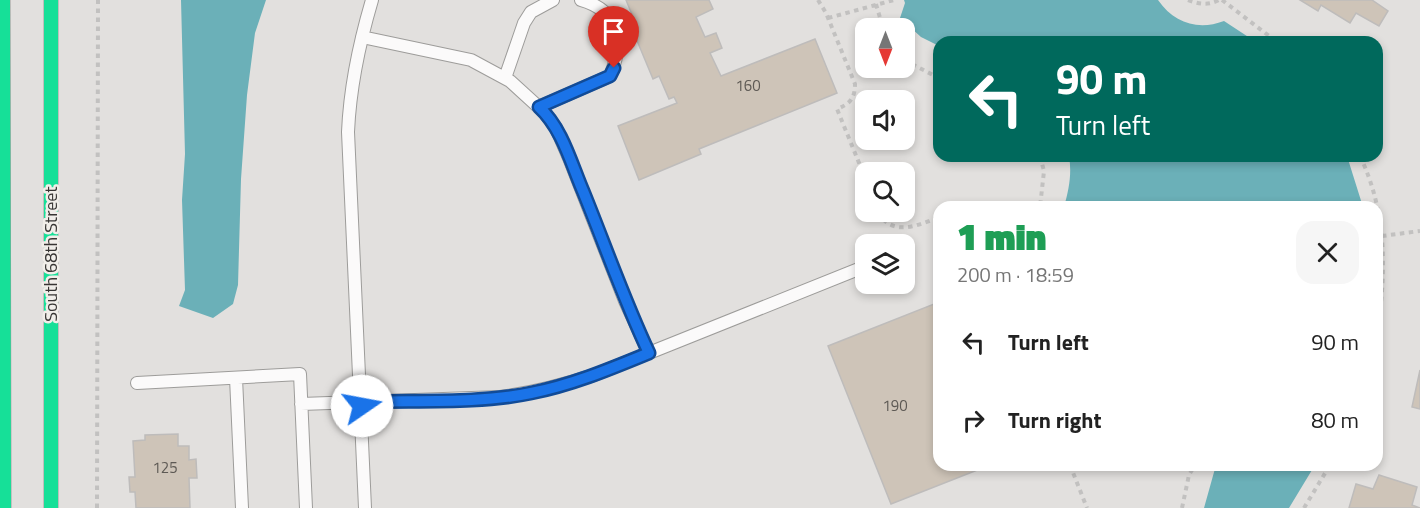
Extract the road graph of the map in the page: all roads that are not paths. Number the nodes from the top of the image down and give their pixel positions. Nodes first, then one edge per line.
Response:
1 (3, 0) edge
2 (51, 0) edge
3 (372, 0) edge
4 (554, 0) edge
5 (581, 0) edge
6 (362, 37) junction
7 (505, 78) junction
8 (539, 107) junction
9 (2, 170) edge
10 (855, 270) edge
11 (649, 353) junction
12 (236, 378) junction
13 (137, 383) dead end
14 (360, 402) junction
15 (301, 404) junction
16 (4, 508) edge
17 (51, 508) edge
18 (242, 508) edge
19 (306, 508) edge
20 (365, 508) edge

1 - 9 street
2 - 17 street, South 68th Street
3 - 6 lane
4 - 7 lane
5 - 8 lane
6 - 7 lane
6 - 14 lane
7 - 8 lane
8 - 11 lane
9 - 16 street
10 - 11 lane
11 - 14 lane
12 - 13 lane
12 - 15 lane
12 - 18 lane
14 - 15 lane
14 - 20 lane
15 - 19 lane

